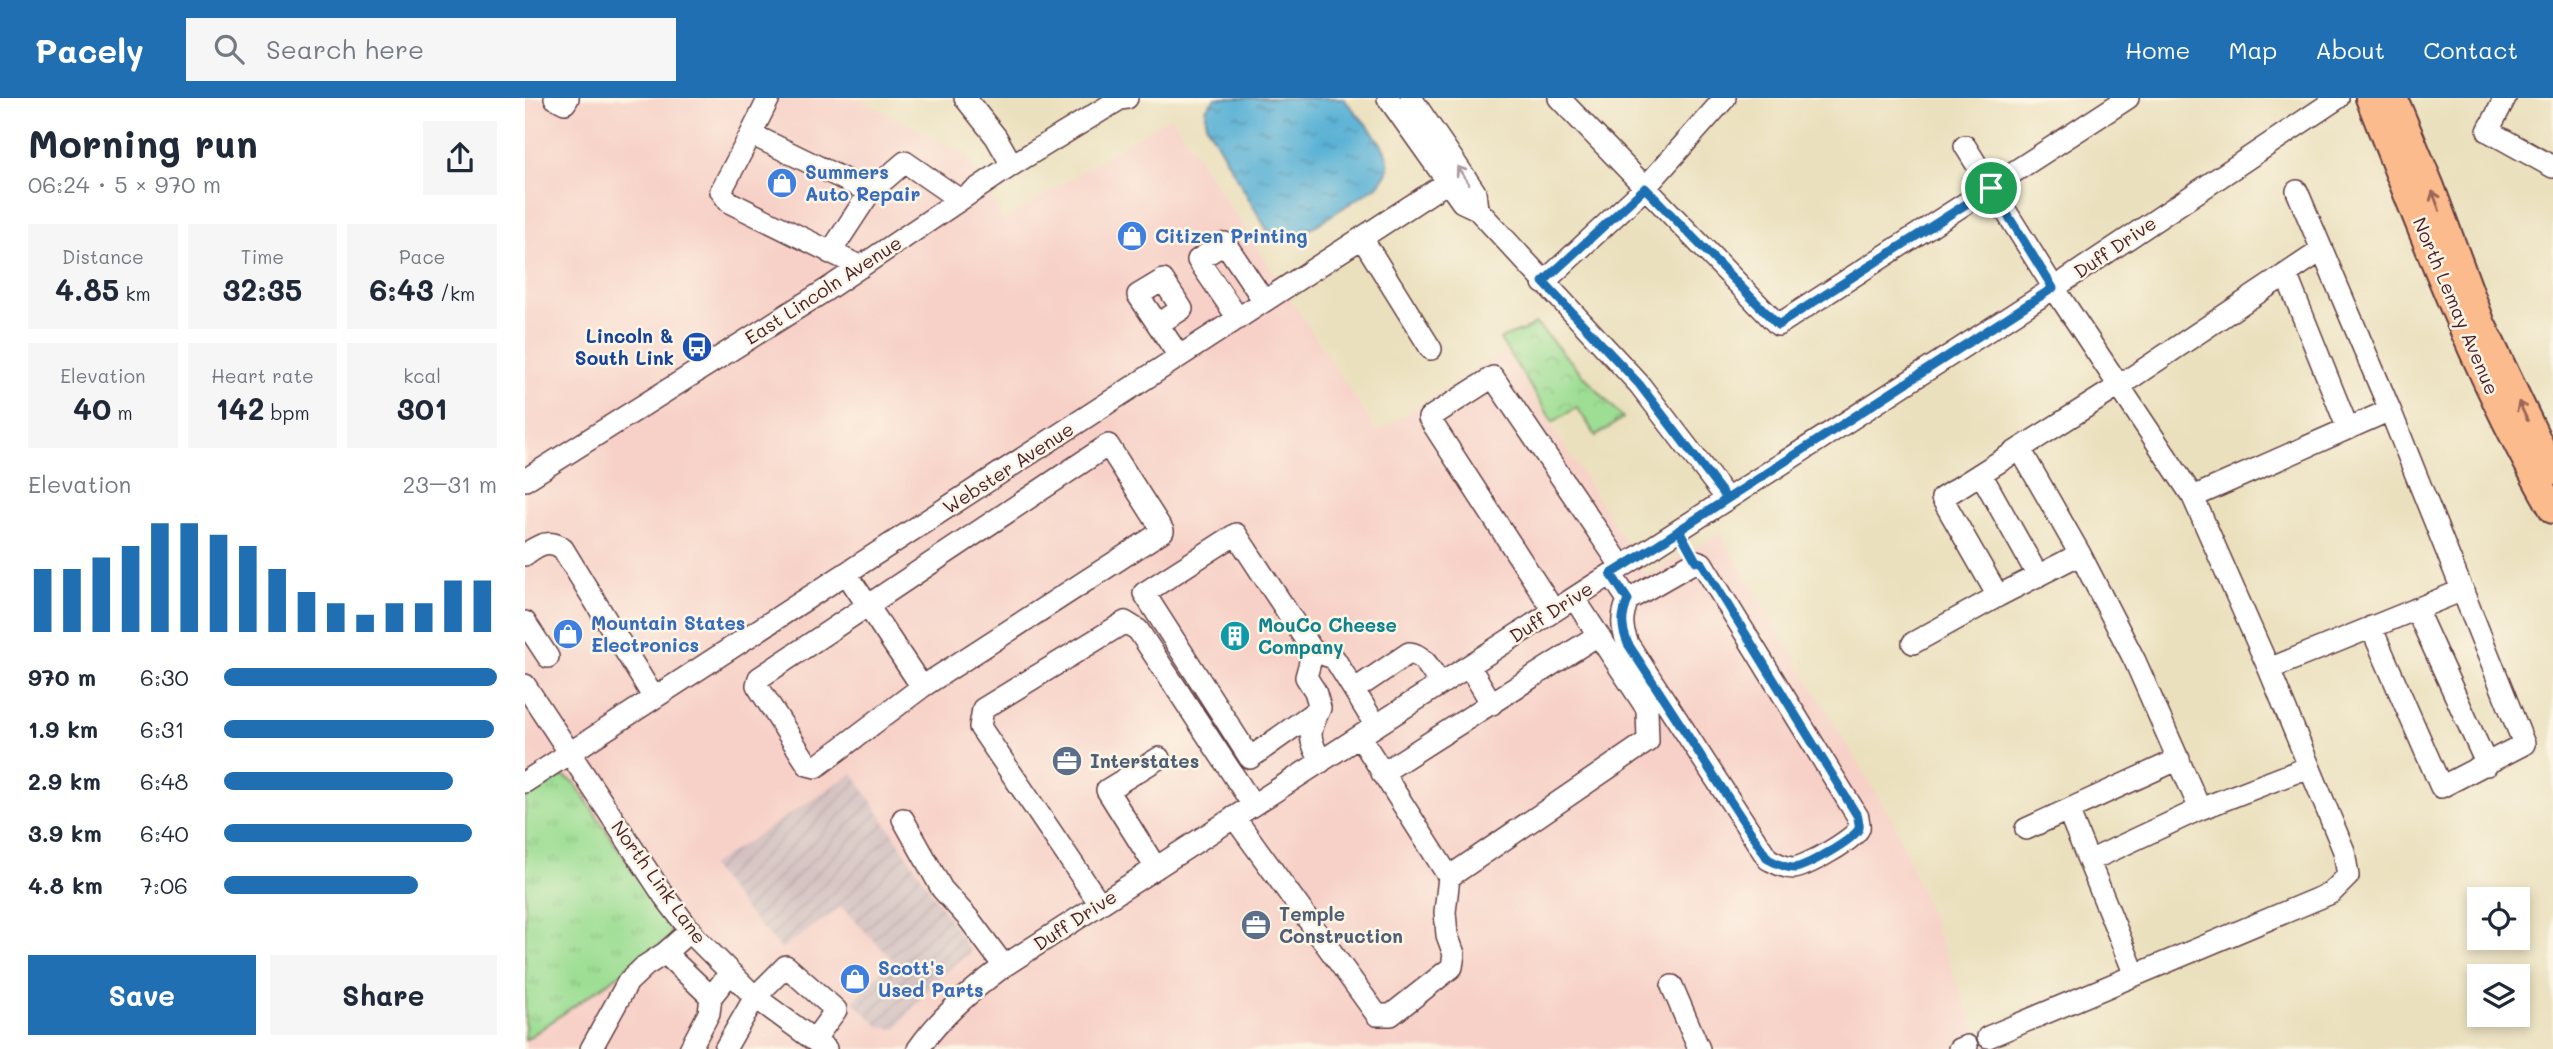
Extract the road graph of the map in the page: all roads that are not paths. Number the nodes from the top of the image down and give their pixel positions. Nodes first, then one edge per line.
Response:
1 (555, 98) edge
2 (568, 98) edge
3 (769, 98) edge
4 (965, 98) edge
5 (1123, 98) edge
6 (1388, 98) edge
7 (1411, 98) edge
8 (1559, 98) edge
9 (1725, 98) edge
10 (2128, 98) edge
11 (2338, 98) edge
12 (2369, 98) edge
13 (2394, 98) edge
14 (2505, 98) edge
15 (751, 134) junction
16 (1965, 146) dead end
17 (1012, 165) junction
18 (2553, 167) edge
19 (1446, 183) junction
20 (1645, 188) junction
21 (1991, 188) junction
22 (870, 191) junction
23 (2297, 191) dead end
24 (960, 200) junction
25 (1477, 209) junction
26 (1362, 238) junction
27 (2322, 250) junction
28 (830, 253) junction
29 (861, 267) junction
30 (2285, 274) junction
31 (1543, 282) junction
32 (2053, 288) junction
33 (1264, 301) junction
34 (1238, 318) junction
35 (1158, 324) dead end
36 (1431, 349) dead end
37 (1179, 356) junction
38 (2119, 386) junction
39 (2390, 410) junction
40 (2348, 429) junction
41 (2020, 449) junction
42 (2553, 472) edge
43 (1980, 474) junction
44 (525, 480) edge
45 (2193, 497) junction
46 (1727, 499) junction
47 (2553, 509) edge
48 (1679, 530) junction
49 (2080, 554) junction
50 (525, 555) edge
51 (1696, 561) junction
52 (1617, 570) junction
53 (846, 573) junction
54 (2038, 576) junction
55 (2463, 590) junction
56 (1999, 596) junction
57 (1574, 598) junction
58 (1628, 600) junction
59 (867, 605) junction
60 (2416, 609) junction
61 (1554, 611) junction
62 (2371, 627) junction
63 (528, 633) edge
64 (1598, 635) junction
65 (1913, 643) dead end
66 (1313, 651) junction
67 (548, 657) dead end
68 (1469, 666) junction
69 (2269, 669) junction
70 (1440, 684) junction
71 (922, 687) junction
72 (1354, 690) junction
73 (528, 697) edge
74 (654, 698) junction
75 (1492, 704) junction
76 (1320, 708) junction
77 (1368, 731) junction
78 (570, 752) junction
79 (1159, 758) dead end
80 (2179, 759) junction
81 (1321, 762) junction
82 (2487, 765) junction
83 (2309, 767) junction
84 (1382, 773) junction
85 (525, 782) edge
86 (1253, 805) junction
87 (2200, 808) junction
88 (2068, 810) junction
89 (1234, 817) junction
90 (903, 819) dead end
91 (2026, 829) dead end
92 (2089, 861) junction
93 (1156, 868) junction
94 (1449, 877) junction
95 (1100, 904) junction
96 (691, 930) junction
97 (665, 953) junction
98 (1004, 966) junction
99 (730, 973) junction
100 (2135, 975) junction
101 (1672, 986) dead end
102 (711, 997) junction
103 (755, 997) junction
104 (1988, 1037) dead end
105 (811, 1043) edge
106 (591, 1049) edge
107 (689, 1049) edge
108 (725, 1049) edge
109 (918, 1049) edge
110 (1699, 1049) edge

1 - 2 street
3 - 15 street
4 - 17 street
5 - 17 street, East Lincoln Avenue
6 - 19 street
25 -> 7 street
8 - 20 street
9 - 20 street
10 - 21 street
11 - 32 street, Duff Drive
12 - 47 main road, North Lemay Avenue
42 -> 13 main road, North Lemay Avenue
14 - 18 street
15 - 22 street
15 - 28 street
16 - 21 street
17 - 24 street, East Lincoln Avenue
19 - 25 street
19 - 26 street, Webster Avenue
20 - 21 street
20 - 31 street
21 - 32 street
22 - 24 street
22 - 28 street
23 - 27 street
24 - 29 street, East Lincoln Avenue
25 - 31 street
26 - 33 street, Webster Avenue
26 - 36 street
27 - 30 street
27 - 39 street
28 - 29 street
29 - 44 street, East Lincoln Avenue
30 - 38 street
30 - 40 street
31 - 46 street
32 - 38 street
32 - 46 street, Duff Drive
33 - 34 street, Webster Avenue
33 - 34 street
34 - 37 street, Webster Avenue
35 - 37 street
37 - 53 street, Webster Avenue
38 - 41 street
38 - 45 street
39 - 40 street
39 - 55 street
40 - 45 street
41 - 43 street
41 - 49 street
43 - 54 street
43 - 56 street
45 - 69 street
46 - 48 street, Duff Drive
48 - 51 street
48 - 52 street, Duff Drive
49 - 54 street
49 - 80 street
50 - 74 street
51 - 58 street
51 - 58 street
52 - 57 street, Duff Drive
52 - 58 street
52 - 61 street
53 - 59 street
53 - 74 street, Webster Avenue
54 - 56 street
55 - 60 street
55 - 82 street
56 - 65 street
57 - 61 street, Duff Drive
57 - 64 street
59 - 71 street
59 - 71 street
59 - 71 street
60 - 62 street
60 - 82 street
61 - 68 street, Duff Drive
62 - 69 street
62 - 82 street
63 - 67 street
64 - 75 street
64 - 94 street
66 - 72 street
66 - 76 street
66 - 76 street
68 - 70 street, Duff Drive
68 - 75 street
69 - 83 street
70 - 72 street
70 - 77 street, Duff Drive
72 - 77 street
73 - 78 street, North Link Lane
74 - 78 street, Webster Avenue
75 - 84 street
76 - 81 street
77 - 81 street, Duff Drive
77 - 84 street
78 - 85 street, Webster Avenue
78 - 96 street, North Link Lane
79 - 93 street
80 - 87 street
80 - 88 street
81 - 86 street, Duff Drive
83 - 87 street
83 - 100 street
84 - 94 street
86 - 89 street, Duff Drive
86 - 95 street
87 - 92 street
88 - 91 street
88 - 92 street
89 - 93 street, Duff Drive
89 - 94 street
90 - 98 street
92 - 100 street
93 - 95 street, Duff Drive
95 - 98 street, Duff Drive
96 - 97 street
96 - 99 street, North Link Lane
97 - 102 street
97 - 106 street
98 - 109 street, Duff Drive
99 - 102 street
99 - 103 street, North Link Lane
100 - 104 street
101 - 110 street
102 - 107 street
103 - 105 street, North Link Lane
103 - 105 street
103 - 108 street

